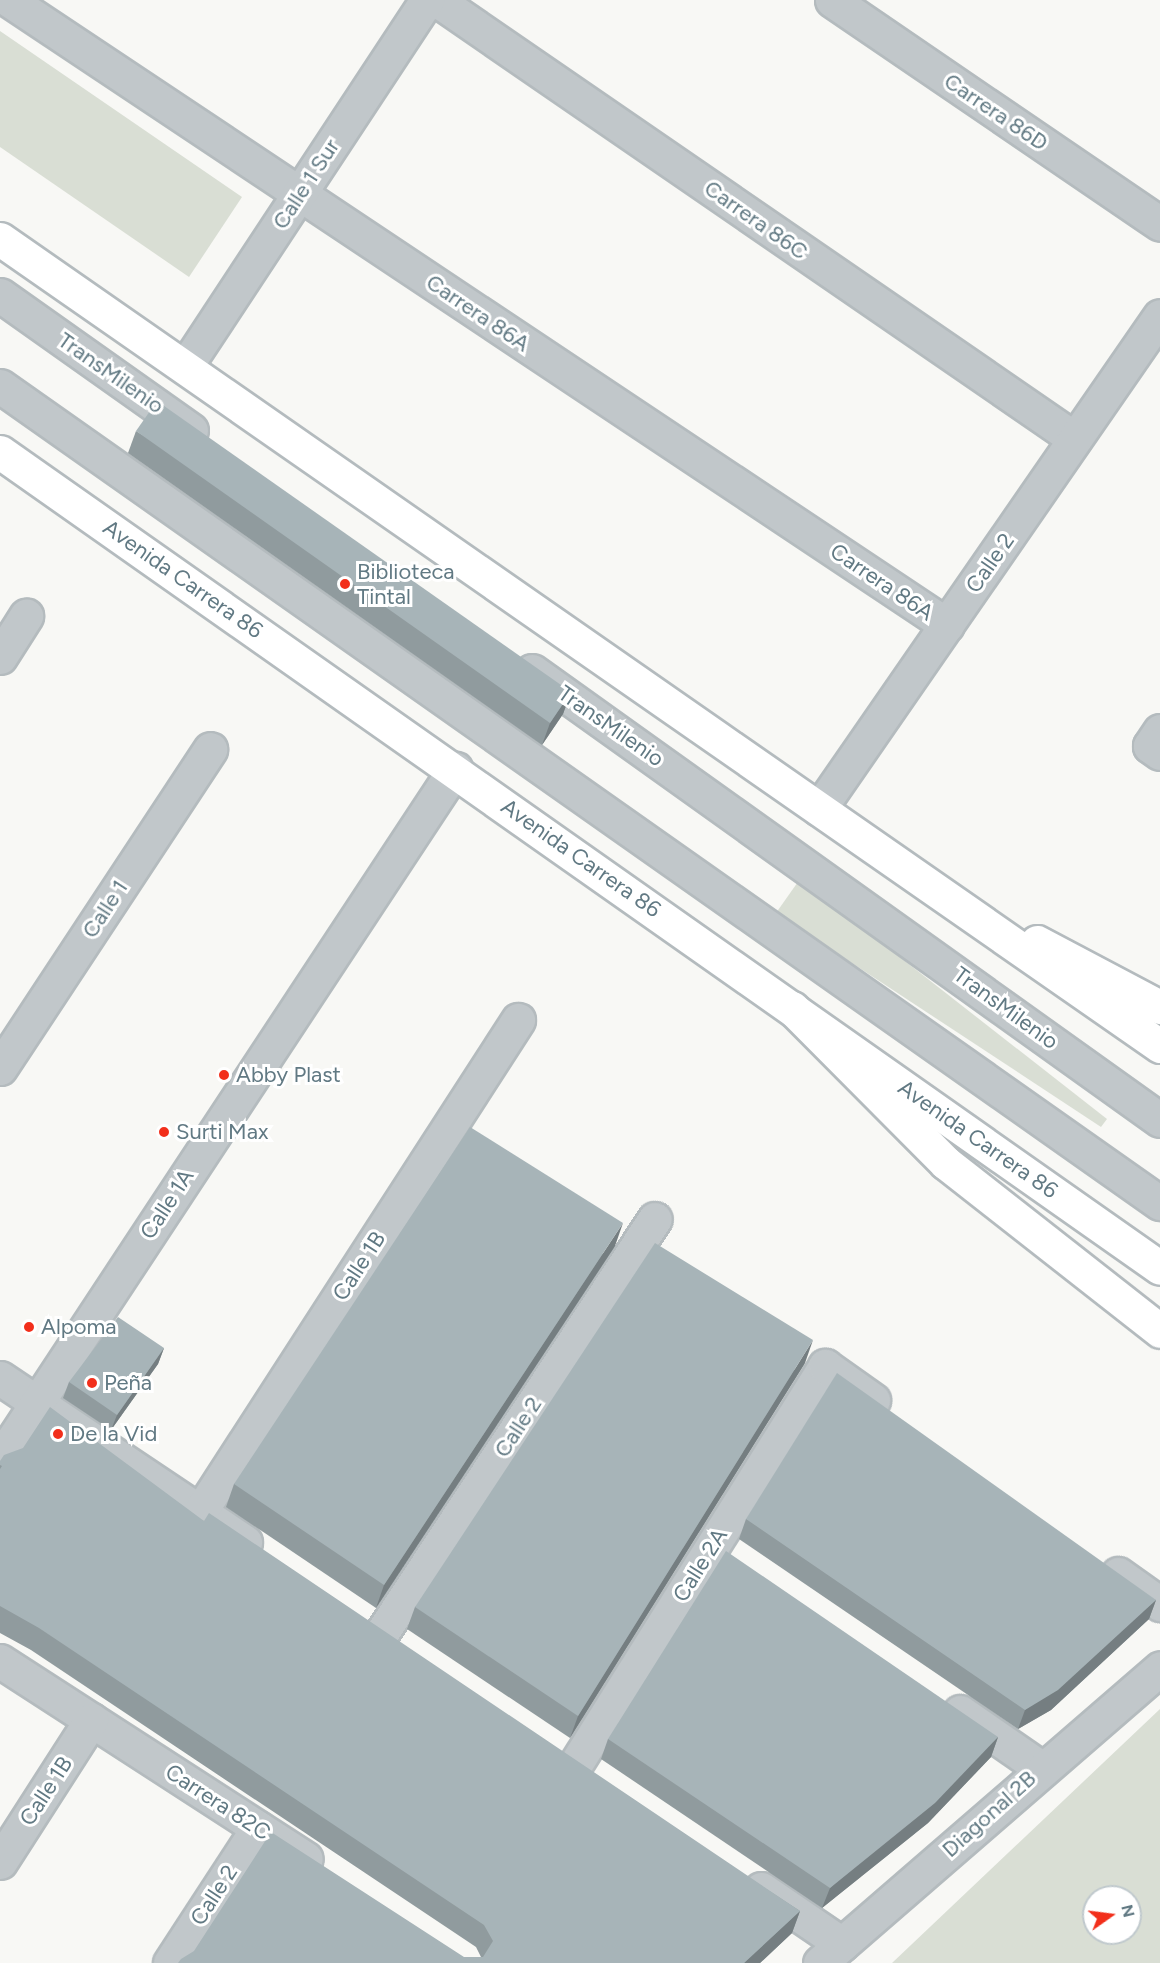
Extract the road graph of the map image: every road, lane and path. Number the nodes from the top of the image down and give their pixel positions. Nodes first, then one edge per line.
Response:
1 (9, 0) edge
2 (427, 0) edge
3 (437, 0) edge
4 (832, 0) edge
5 (300, 194) junction
6 (1160, 224) edge
7 (0, 239) edge
8 (0, 295) edge
9 (1160, 316) edge
10 (184, 367) junction
11 (0, 386) edge
12 (1075, 439) junction
13 (0, 452) edge
14 (222, 452) edge
15 (27, 616) dead end
16 (947, 625) junction
17 (502, 650) edge
18 (0, 657) edge
19 (210, 749) dead end
20 (455, 769) junction
21 (819, 809) junction
22 (917, 879) junction
23 (1160, 1007) edge
24 (792, 1008) junction
25 (518, 1020) dead end
26 (1160, 1046) edge
27 (0, 1068) edge
28 (1160, 1120) edge
29 (1160, 1203) edge
30 (655, 1219) dead end
31 (1160, 1268) edge
32 (1160, 1331) edge
33 (0, 1378) edge
34 (37, 1403) junction
35 (902, 1420) edge
36 (0, 1459) edge
37 (200, 1512) junction
38 (713, 1544) junction
39 (267, 1557) edge
40 (1093, 1557) edge
41 (742, 1564) edge
42 (1160, 1604) edge
43 (352, 1615) edge
44 (381, 1634) junction
45 (410, 1654) edge
46 (0, 1661) edge
47 (1160, 1668) edge
48 (935, 1695) edge
49 (92, 1720) junction
50 (546, 1745) edge
51 (575, 1765) junction
52 (1041, 1768) junction
53 (605, 1785) edge
54 (258, 1828) junction
55 (0, 1862) edge
56 (734, 1871) edge
57 (335, 1878) edge
58 (831, 1954) edge
59 (170, 1963) edge

1 - 5 street, Carrera 86A
2 - 5 street, Calle 1 Sur
3 - 12 street, Carrera 86C
4 - 6 street, Carrera 86D
5 - 10 street, Calle 1 Sur
5 - 16 street, Carrera 86A
7 - 10 main road
8 - 14 street, TransMilenio
9 - 12 street, Calle 2
10 - 21 main road
11 - 29 street
12 - 16 street, Calle 2
13 - 20 main road, Avenida Carrera 86
15 - 18 street
16 - 21 street, Calle 2
17 - 28 street, TransMilenio
19 - 27 street, Calle 1
20 - 24 main road, Avenida Carrera 86
20 - 34 street, Calle 1A
21 - 22 main road
22 - 23 main road
22 - 26 main road
24 - 31 main road, Avenida Carrera 86
24 - 32 main road
25 - 37 street, Calle 1B
30 - 44 street, Calle 2
33 - 34 street
34 - 36 street, Calle 1A
34 - 37 street
35 - 38 street, Calle 2A
37 - 39 street
38 - 41 street
38 - 51 street, Calle 2A
40 - 42 street
43 - 44 street
44 - 45 street
46 - 49 street, Carrera 82C
47 - 52 street, Diagonal 2B
48 - 52 street
49 - 54 street, Carrera 82C
49 - 55 street, Calle 1B
50 - 51 street
51 - 53 street
52 - 58 street, Diagonal 2B
54 - 57 street, Carrera 82C
54 - 59 street, Calle 2
56 - 58 street

